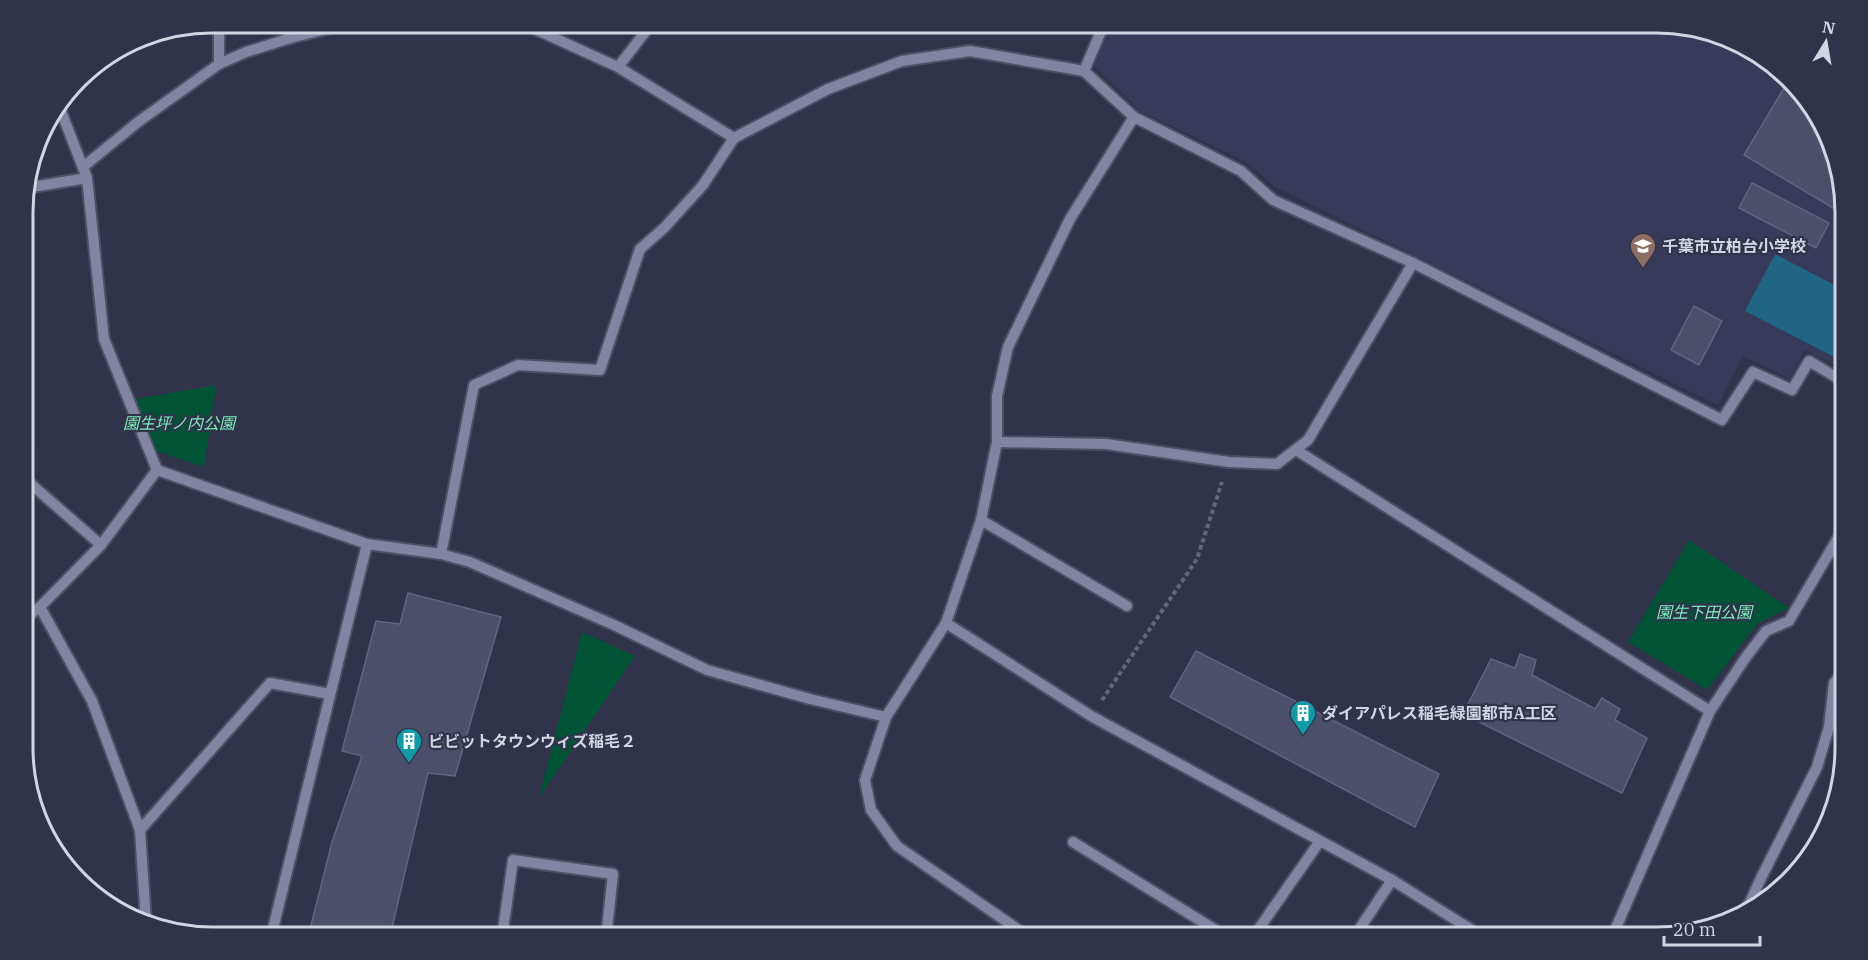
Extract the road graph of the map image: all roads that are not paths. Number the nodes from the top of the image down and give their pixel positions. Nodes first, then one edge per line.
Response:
1 (219, 33) edge
2 (314, 33) edge
3 (543, 33) edge
4 (644, 33) edge
5 (1100, 33) edge
6 (219, 64) junction
7 (618, 67) junction
8 (1084, 71) junction
9 (62, 114) edge
10 (1134, 117) junction
11 (734, 138) junction
12 (85, 173) junction
13 (35, 186) edge
14 (1413, 264) junction
15 (1835, 377) edge
16 (997, 442) junction
17 (1296, 450) junction
18 (157, 470) junction
19 (33, 486) edge
20 (981, 520) junction
21 (1835, 543) edge
22 (367, 544) junction
23 (101, 545) junction
24 (441, 554) junction
25 (1126, 606) dead end
26 (40, 608) junction
27 (33, 613) edge
28 (946, 623) junction
29 (1835, 682) edge
30 (330, 694) junction
31 (1710, 711) junction
32 (886, 717) junction
33 (140, 830) junction
34 (1320, 841) junction
35 (1073, 842) dead end
36 (1392, 880) junction
37 (1751, 900) edge
38 (145, 914) edge
39 (274, 927) edge
40 (503, 927) edge
41 (607, 927) edge
42 (1014, 927) edge
43 (1211, 927) edge
44 (1259, 927) edge
45 (1361, 927) edge
46 (1467, 927) edge
47 (1616, 927) edge

1 - 6 street
2 - 6 street
3 - 7 street
4 - 7 street
5 - 8 street
6 - 12 street
7 - 11 street
8 - 10 street
8 - 11 street
9 - 12 street
10 - 14 street
10 - 16 street
11 - 24 street
12 - 13 street
12 - 18 street
14 - 15 street
14 - 17 street
16 - 17 street
16 - 20 street
17 - 31 street
18 - 22 street
18 - 23 street
19 - 23 street
20 - 25 street
20 - 28 street
21 - 31 street
22 - 24 street
22 - 30 street
23 - 26 street
24 - 32 street
26 - 27 street
26 - 33 street
28 - 32 street
28 - 34 street
29 - 37 street
30 - 33 street
30 - 39 street
31 - 47 street
32 - 42 street
33 - 38 street
34 - 36 street
34 - 44 street
35 - 43 street
36 - 45 street
36 - 46 street
40 - 41 street

